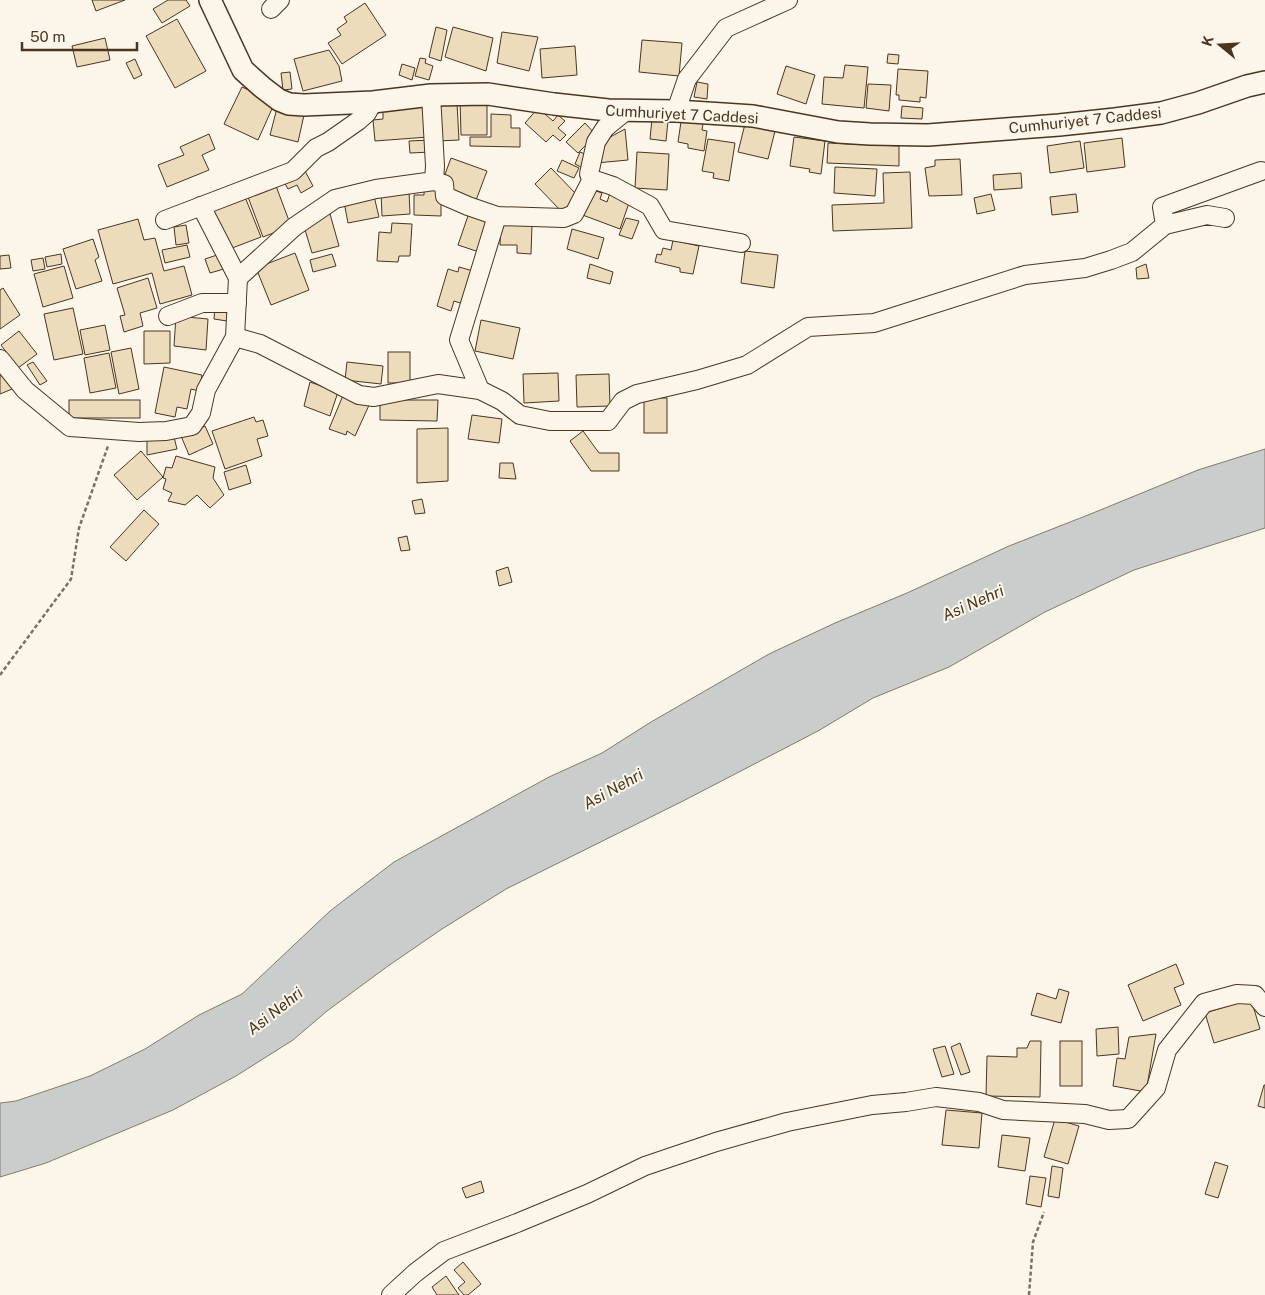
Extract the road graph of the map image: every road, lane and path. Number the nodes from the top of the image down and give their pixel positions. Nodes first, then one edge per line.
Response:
1 (210, 0) edge
2 (788, 0) edge
3 (1265, 82) edge
4 (430, 94) junction
5 (373, 102) junction
6 (627, 110) junction
7 (676, 111) junction
8 (1261, 171) dead end
9 (592, 179) junction
10 (434, 181) junction
11 (201, 206) junction
12 (497, 216) junction
13 (1225, 218) dead end
14 (165, 220) dead end
15 (1165, 225) junction
16 (741, 244) dead end
17 (238, 278) junction
18 (236, 303) junction
19 (168, 316) dead end
20 (235, 337) junction
21 (0, 360) edge
22 (480, 390) junction
23 (113, 430) junction
24 (0, 676) edge
25 (1262, 997) edge
26 (1044, 1212) dead end
27 (391, 1295) edge
28 (1029, 1295) edge

1 - 5 main road, Cumhuriyet 7 Caddesi
2 - 7 street
3 - 7 main road, Cumhuriyet 7 Caddesi
4 - 5 main road, Cumhuriyet 7 Caddesi
4 - 6 main road, Cumhuriyet 7 Caddesi
4 - 10 street
5 - 11 street
6 - 7 main road, Cumhuriyet 7 Caddesi
6 - 9 street
8 - 15 street
9 - 12 street
9 - 16 street
10 - 12 street
10 - 17 street
11 - 14 street
11 - 17 street
12 - 22 street
13 - 15 street
15 - 22 street
17 - 18 street
18 - 19 street
18 - 20 street
20 - 22 street
20 - 23 street
21 - 23 street
23 - 24 path
25 - 27 street
26 - 28 path

